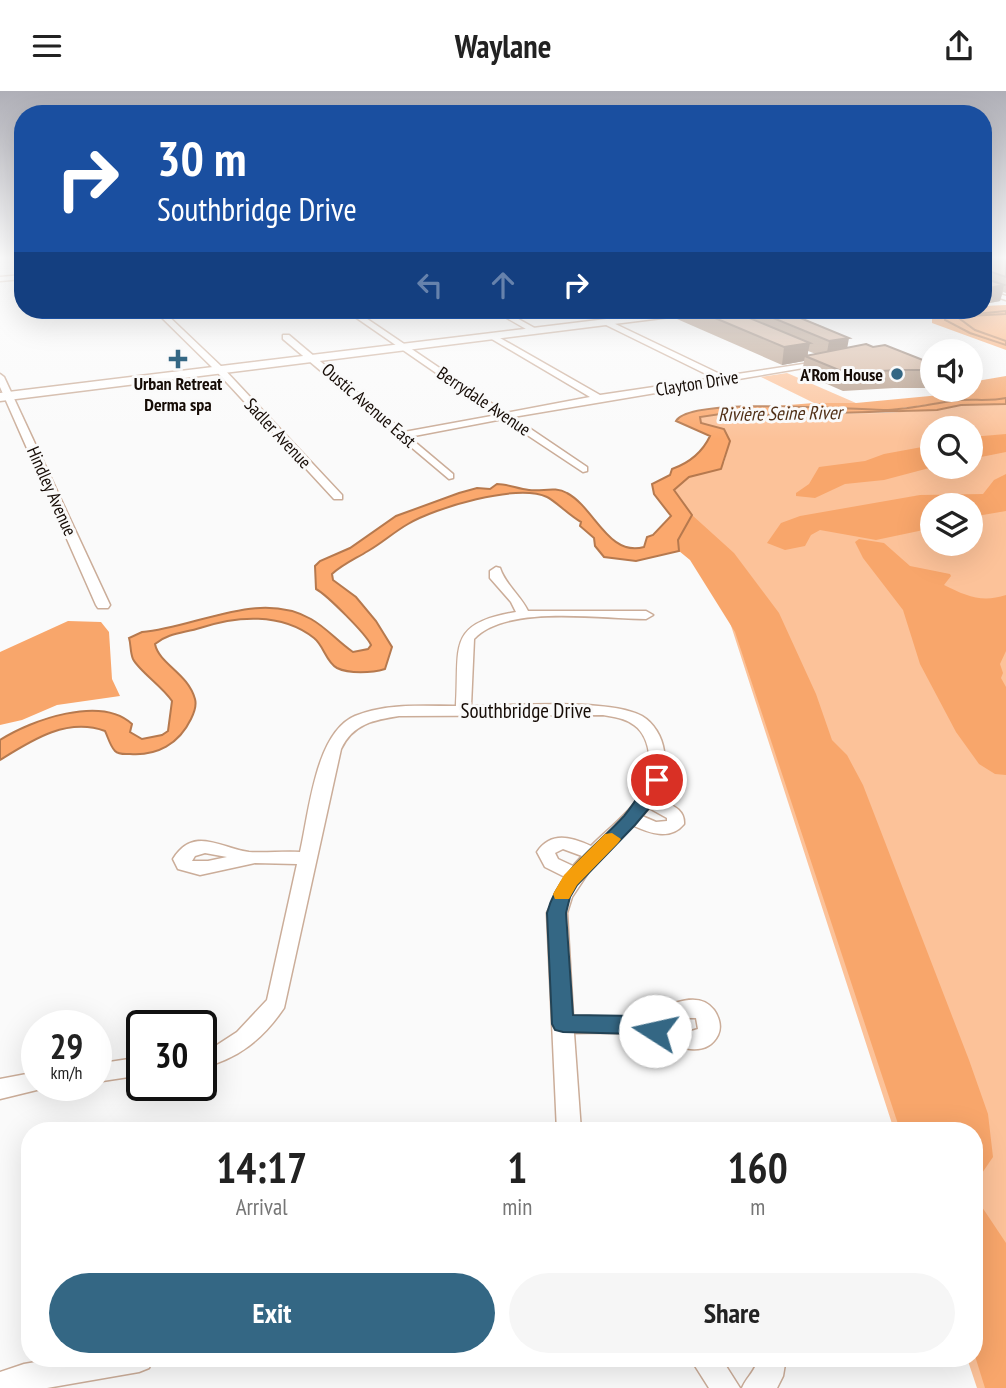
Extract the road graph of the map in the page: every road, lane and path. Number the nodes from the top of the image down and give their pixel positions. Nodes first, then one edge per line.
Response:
1 (167, 319) edge
2 (362, 319) edge
3 (514, 319) edge
4 (610, 319) joint
5 (532, 329) junction
6 (493, 336) junction
7 (286, 337) dead end
8 (401, 345) junction
9 (803, 353) edge
10 (312, 356) junction
11 (216, 368) junction
12 (0, 377) edge
13 (723, 379) junction
14 (4, 394) edge
15 (599, 398) junction
16 (507, 416) junction
17 (404, 435) junction
18 (583, 469) dead end
19 (449, 476) dead end
20 (338, 497) dead end
21 (496, 571) dead end
22 (103, 605) dead end
23 (524, 615) junction
24 (646, 615) dead end
25 (463, 711) junction
26 (647, 800) junction
27 (631, 818) junction
28 (595, 855) junction
29 (249, 858) dead end
30 (309, 858) junction
31 (576, 875) junction
32 (563, 1024) junction
33 (637, 1025) dead end
34 (217, 1053) edge
35 (21, 1084) edge
36 (0, 1089) edge
37 (568, 1122) edge
38 (87, 1367) edge
39 (711, 1367) edge
40 (770, 1367) edge
41 (0, 1386) edge
42 (726, 1388) edge
43 (756, 1388) edge

1 - 11 street, Sadler Avenue
2 - 8 street, Berrydale Avenue
3 - 5 street
4 - 5 main road
4 - 13 street
5 - 6 main road
5 - 8 main road
6 - 8 main road
6 - 15 street
7 - 10 street, Oustic Avenue East
8 - 10 main road
8 - 16 street, Berrydale Avenue
9 - 13 street, Clayton Drive
10 - 11 main road
10 - 17 street, Oustic Avenue East
11 - 14 main road
11 - 20 street, Sadler Avenue
12 - 14 street, Hindley Avenue
13 - 15 street, Clayton Drive
14 - 22 street, Hindley Avenue
15 - 16 street, Clayton Drive
16 - 17 street, Clayton Drive
16 - 18 street, Berrydale Avenue
17 - 19 street, Oustic Avenue East
21 - 23 street
23 - 24 street
23 - 25 street
25 - 26 street, Southbridge Drive
25 - 30 street, Southbridge Drive
26 - 27 street, Southbridge Drive
26 - 27 street
27 - 28 street, Southbridge Drive
28 - 31 street, Southbridge Drive
28 - 31 street
29 - 30 street
30 - 34 street, Southbridge Drive
31 - 32 street, Southbridge Drive
32 - 33 street
32 - 37 street, Southbridge Drive
35 - 36 street
38 - 41 street
39 - 42 street
40 - 43 street

